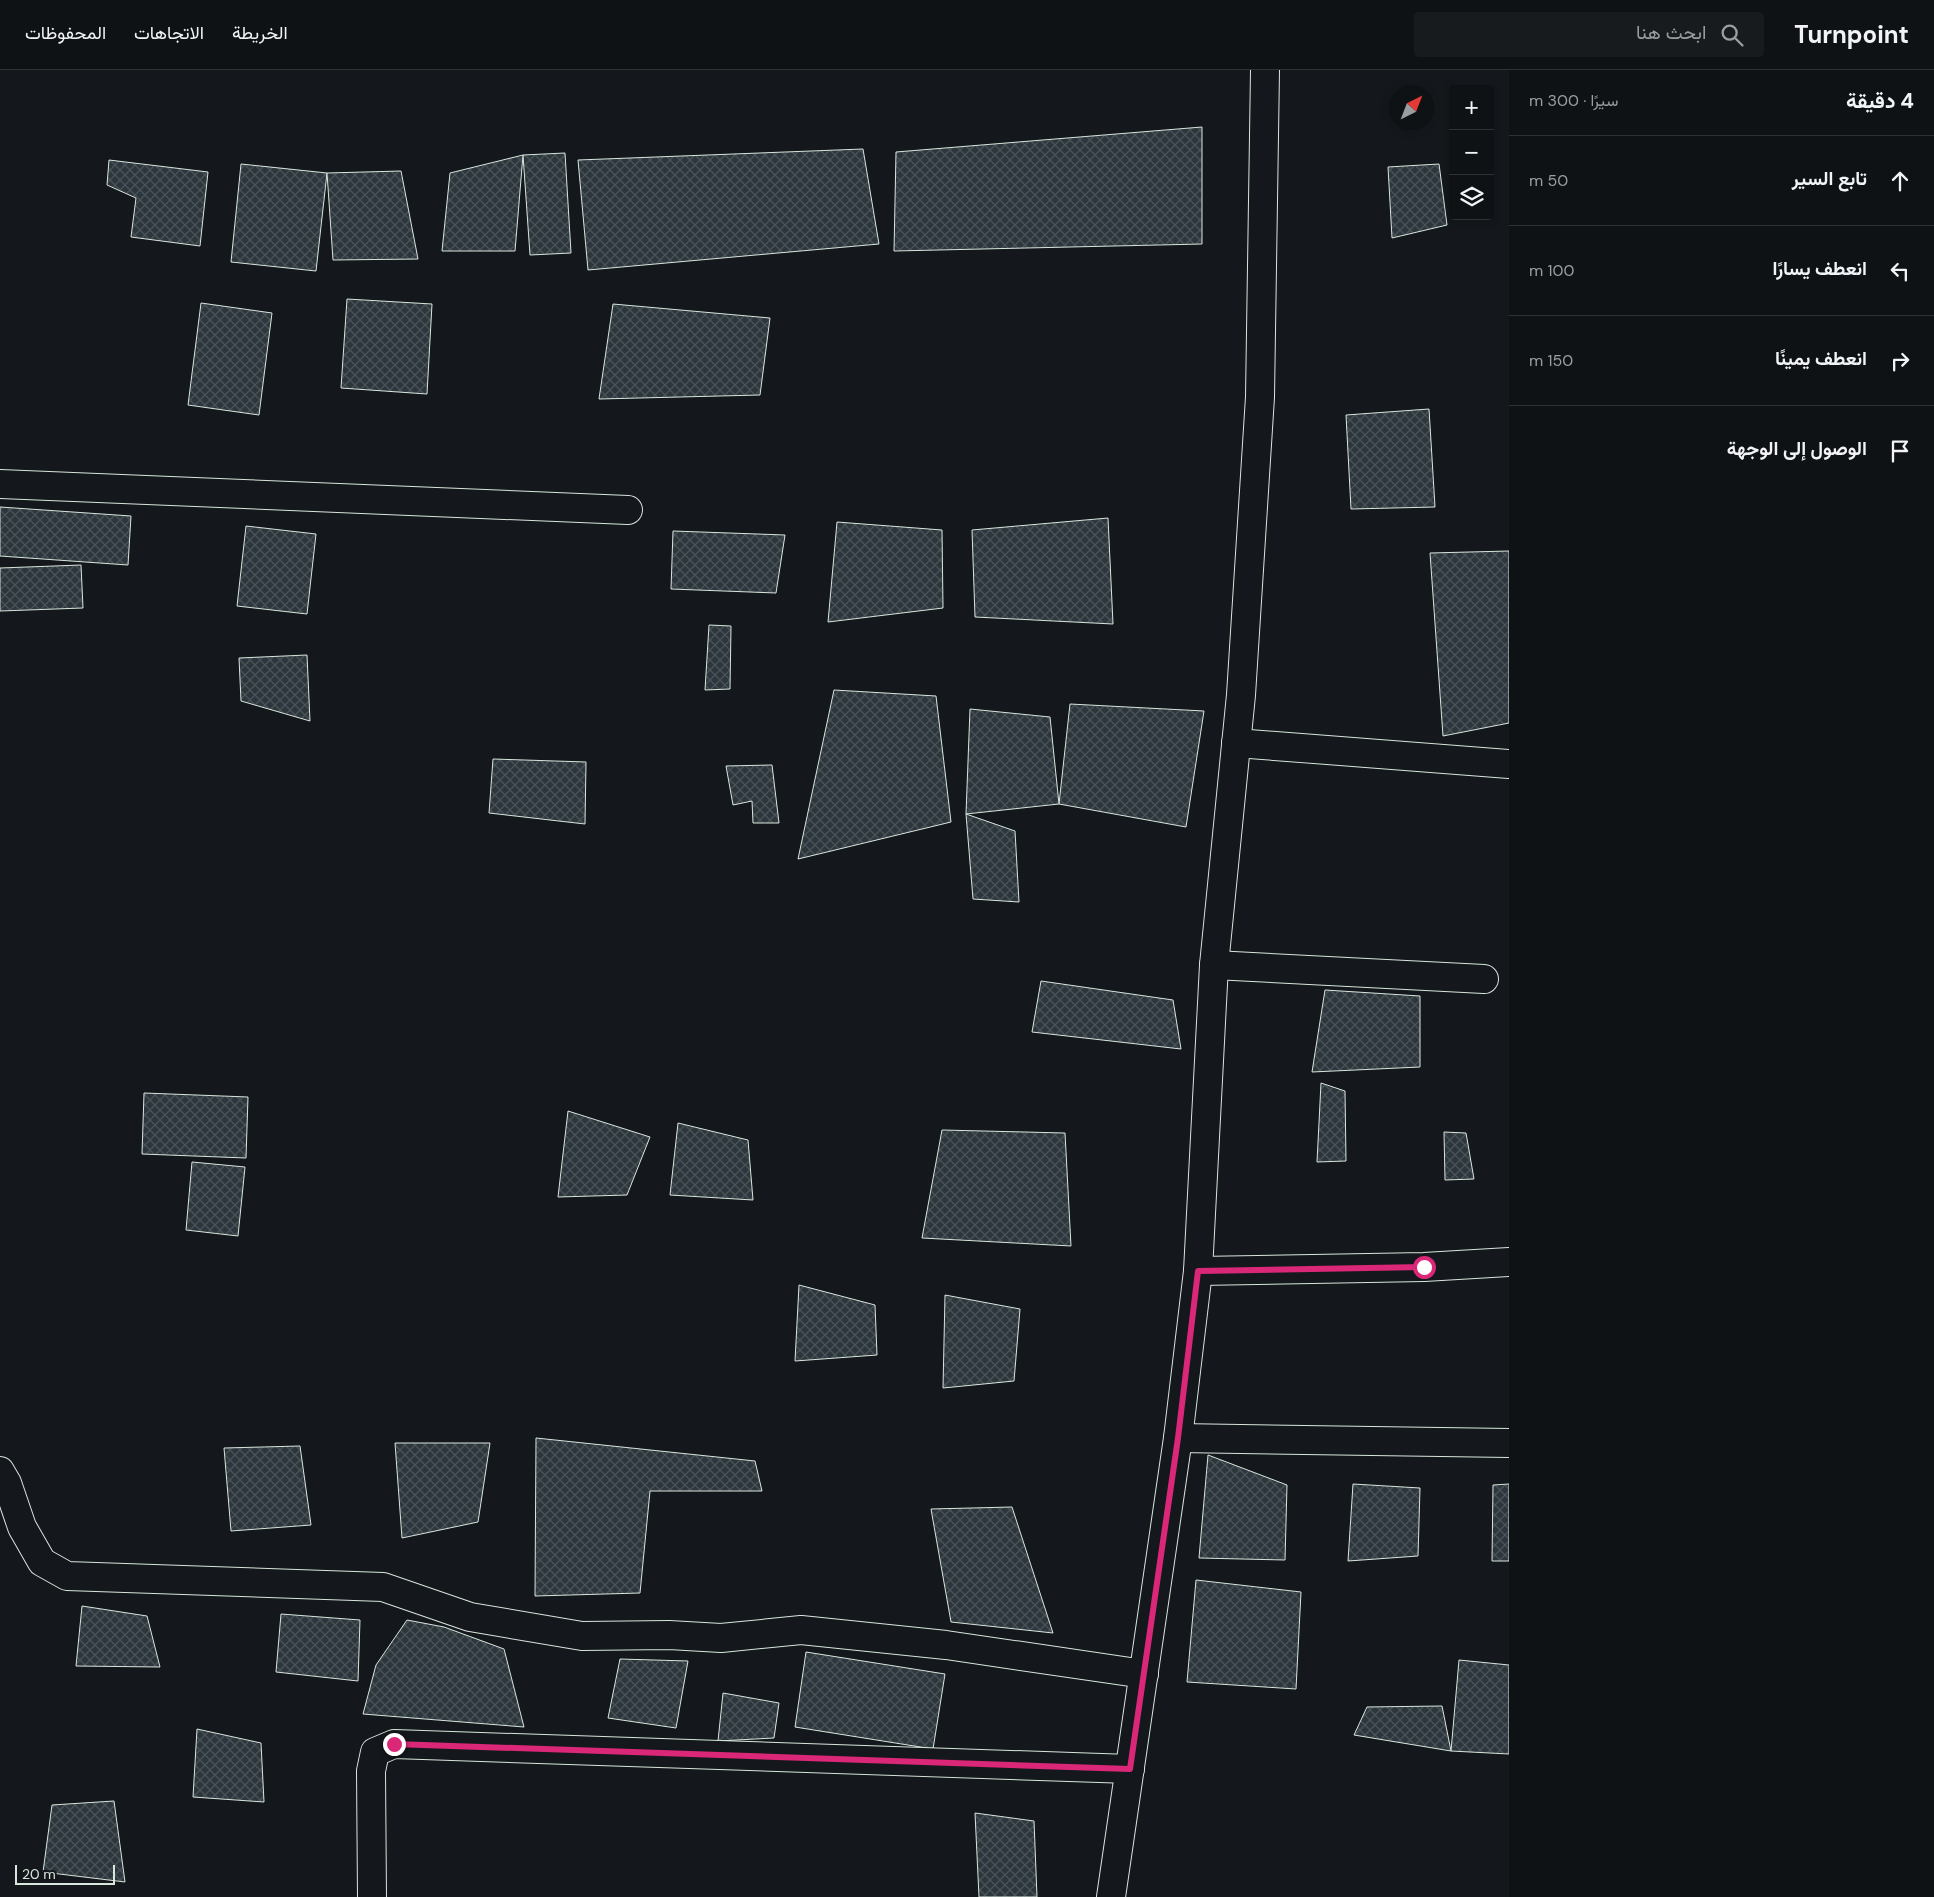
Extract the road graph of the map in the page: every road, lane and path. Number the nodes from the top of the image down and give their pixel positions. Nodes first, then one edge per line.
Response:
1 (1265, 70) edge
2 (0, 484) edge
3 (628, 510) dead end
4 (1236, 743) junction
5 (1509, 764) edge
6 (1214, 965) junction
7 (1484, 979) dead end
8 (1509, 1262) edge
9 (1198, 1271) junction
10 (1178, 1438) junction
11 (1509, 1443) edge
12 (0, 1471) edge
13 (1144, 1674) junction
14 (1130, 1769) junction
15 (372, 1897) edge
16 (1111, 1897) edge

1 - 4 street
2 - 3 street
4 - 5 street
4 - 6 street
6 - 7 street
6 - 9 street
8 - 9 street
9 - 10 street
10 - 11 street
10 - 13 street
12 - 13 street
13 - 14 street
14 - 15 street
14 - 16 street

